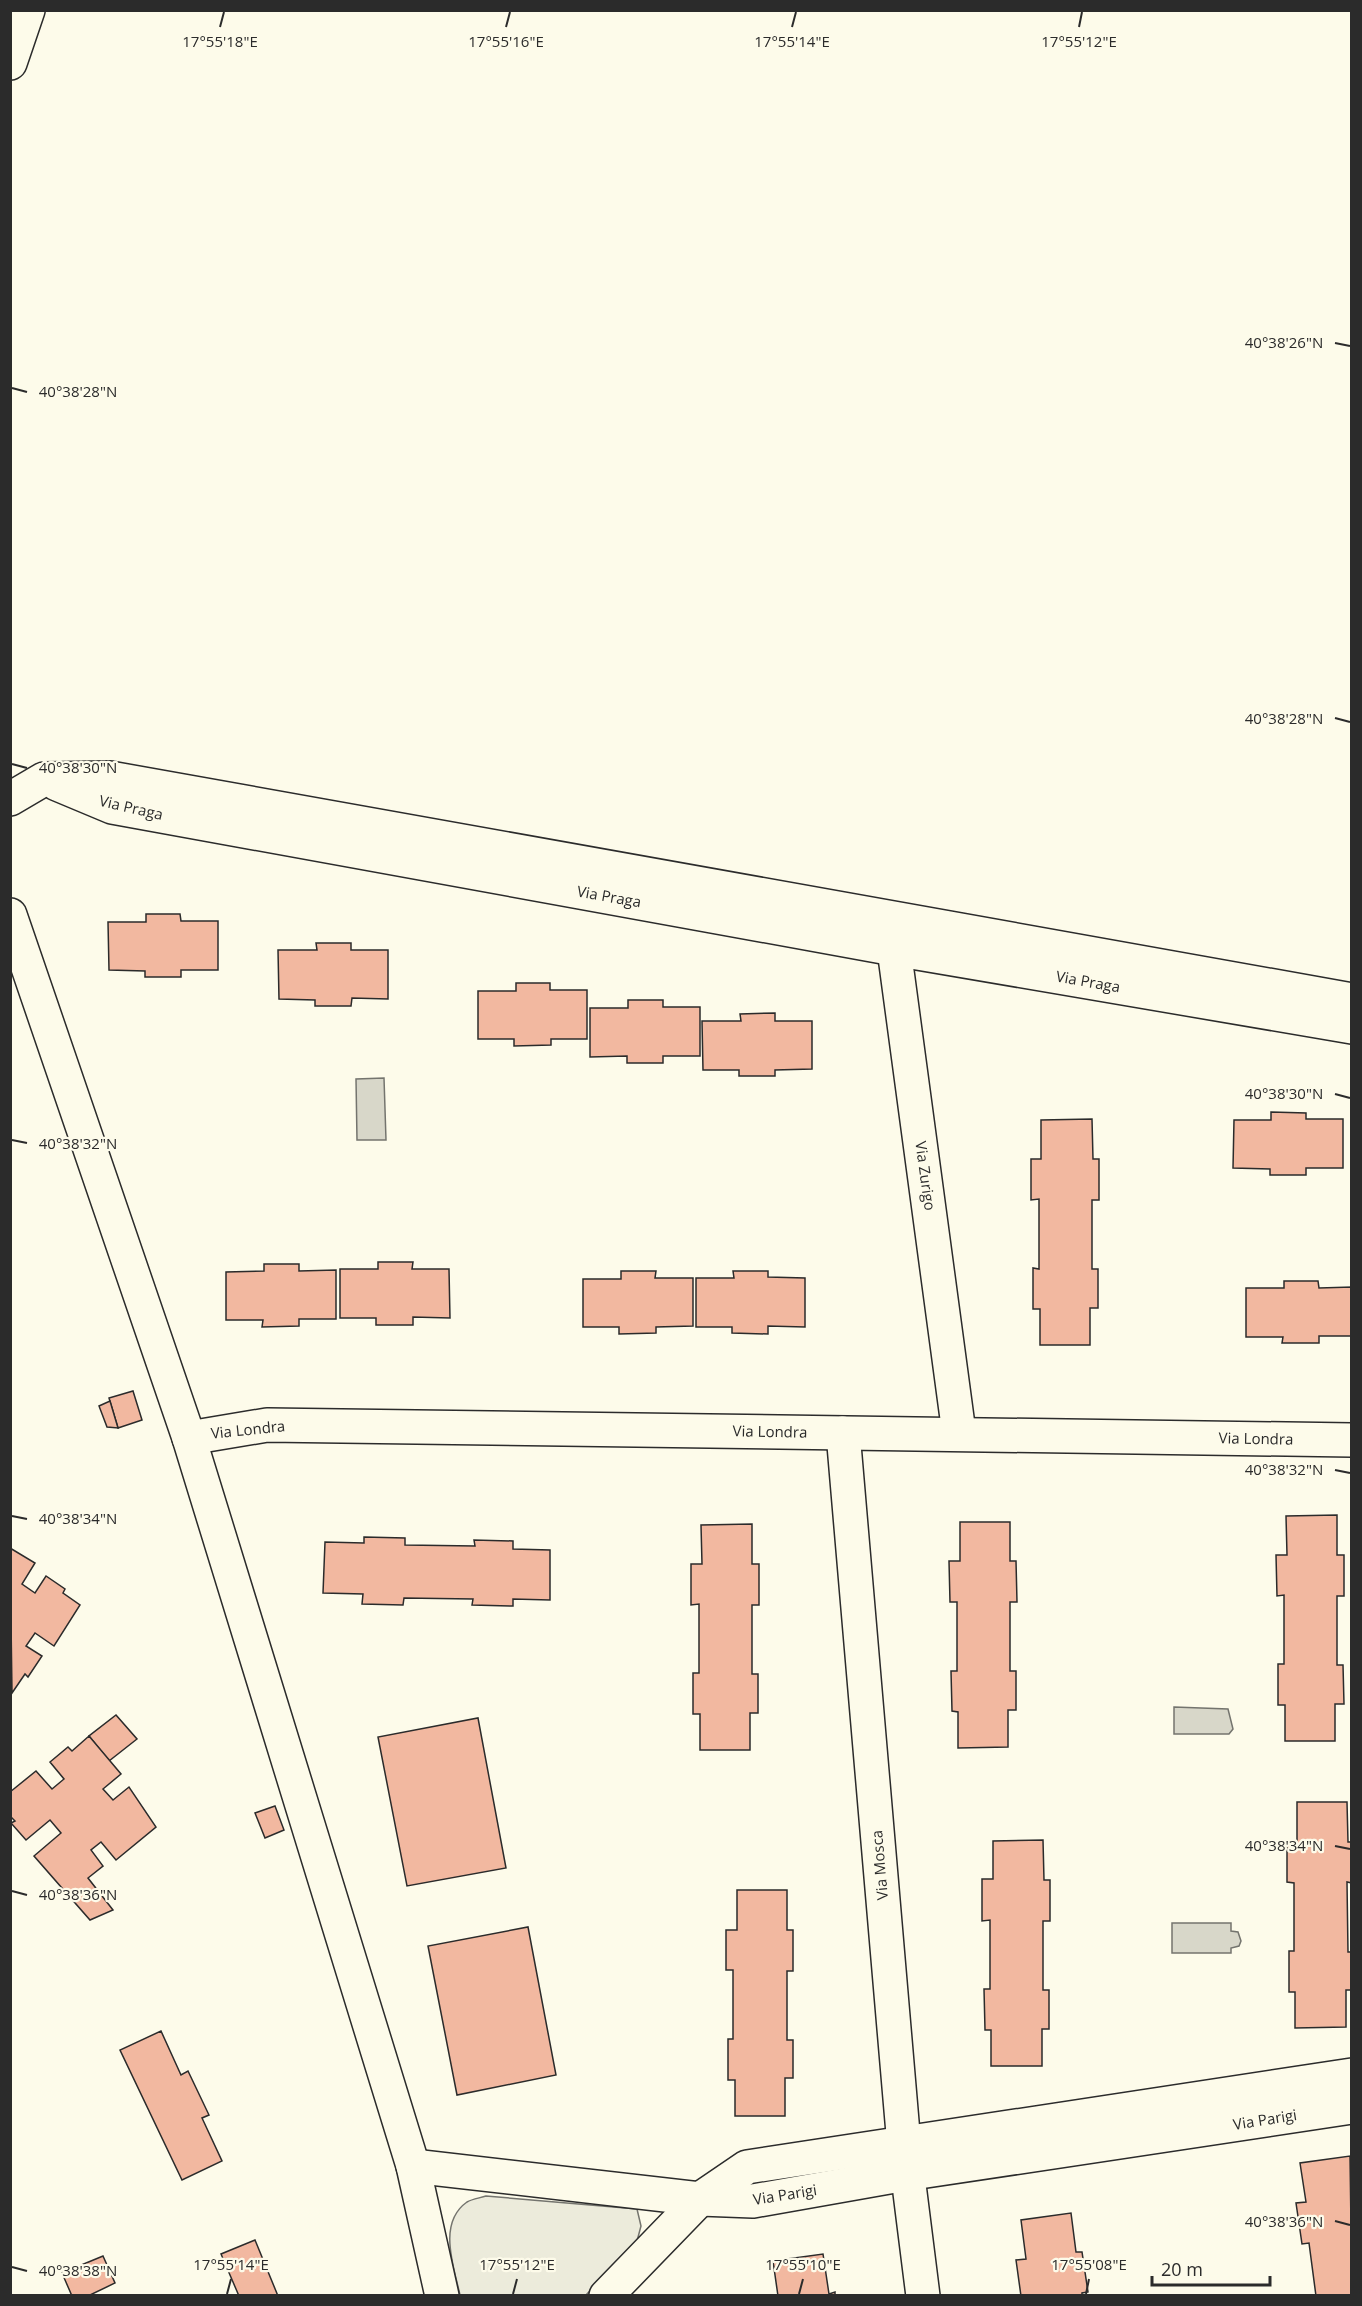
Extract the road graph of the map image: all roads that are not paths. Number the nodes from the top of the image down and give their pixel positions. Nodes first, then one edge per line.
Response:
1 (28, 10) edge
2 (12, 49) edge
3 (10, 799) edge
4 (10, 915) edge
5 (896, 934) junction
6 (1352, 1000) edge
7 (1352, 1027) edge
8 (843, 1433) junction
9 (959, 1433) junction
10 (189, 1438) junction
11 (1352, 1440) edge
12 (1352, 2075) edge
13 (1352, 2107) edge
14 (905, 2159) junction
15 (413, 2166) junction
16 (700, 2199) junction
17 (442, 2295) edge
18 (606, 2295) edge
19 (923, 2295) edge

1 - 2 street
3 - 5 street, Via Praga
4 - 10 street
5 - 6 street, Via Praga
5 - 7 street, Via Praga
5 - 9 street, Via Zurigo
8 - 9 street, Via Londra
8 - 10 street, Via Londra
8 - 14 street, Via Mosca
9 - 11 street, Via Londra
10 - 15 street
12 - 14 street, Via Parigi
13 - 14 street, Via Parigi
14 - 16 street, Via Parigi
14 - 19 street, Via Mosca
15 - 16 street, Via Parigi
15 - 17 street
16 - 18 street

